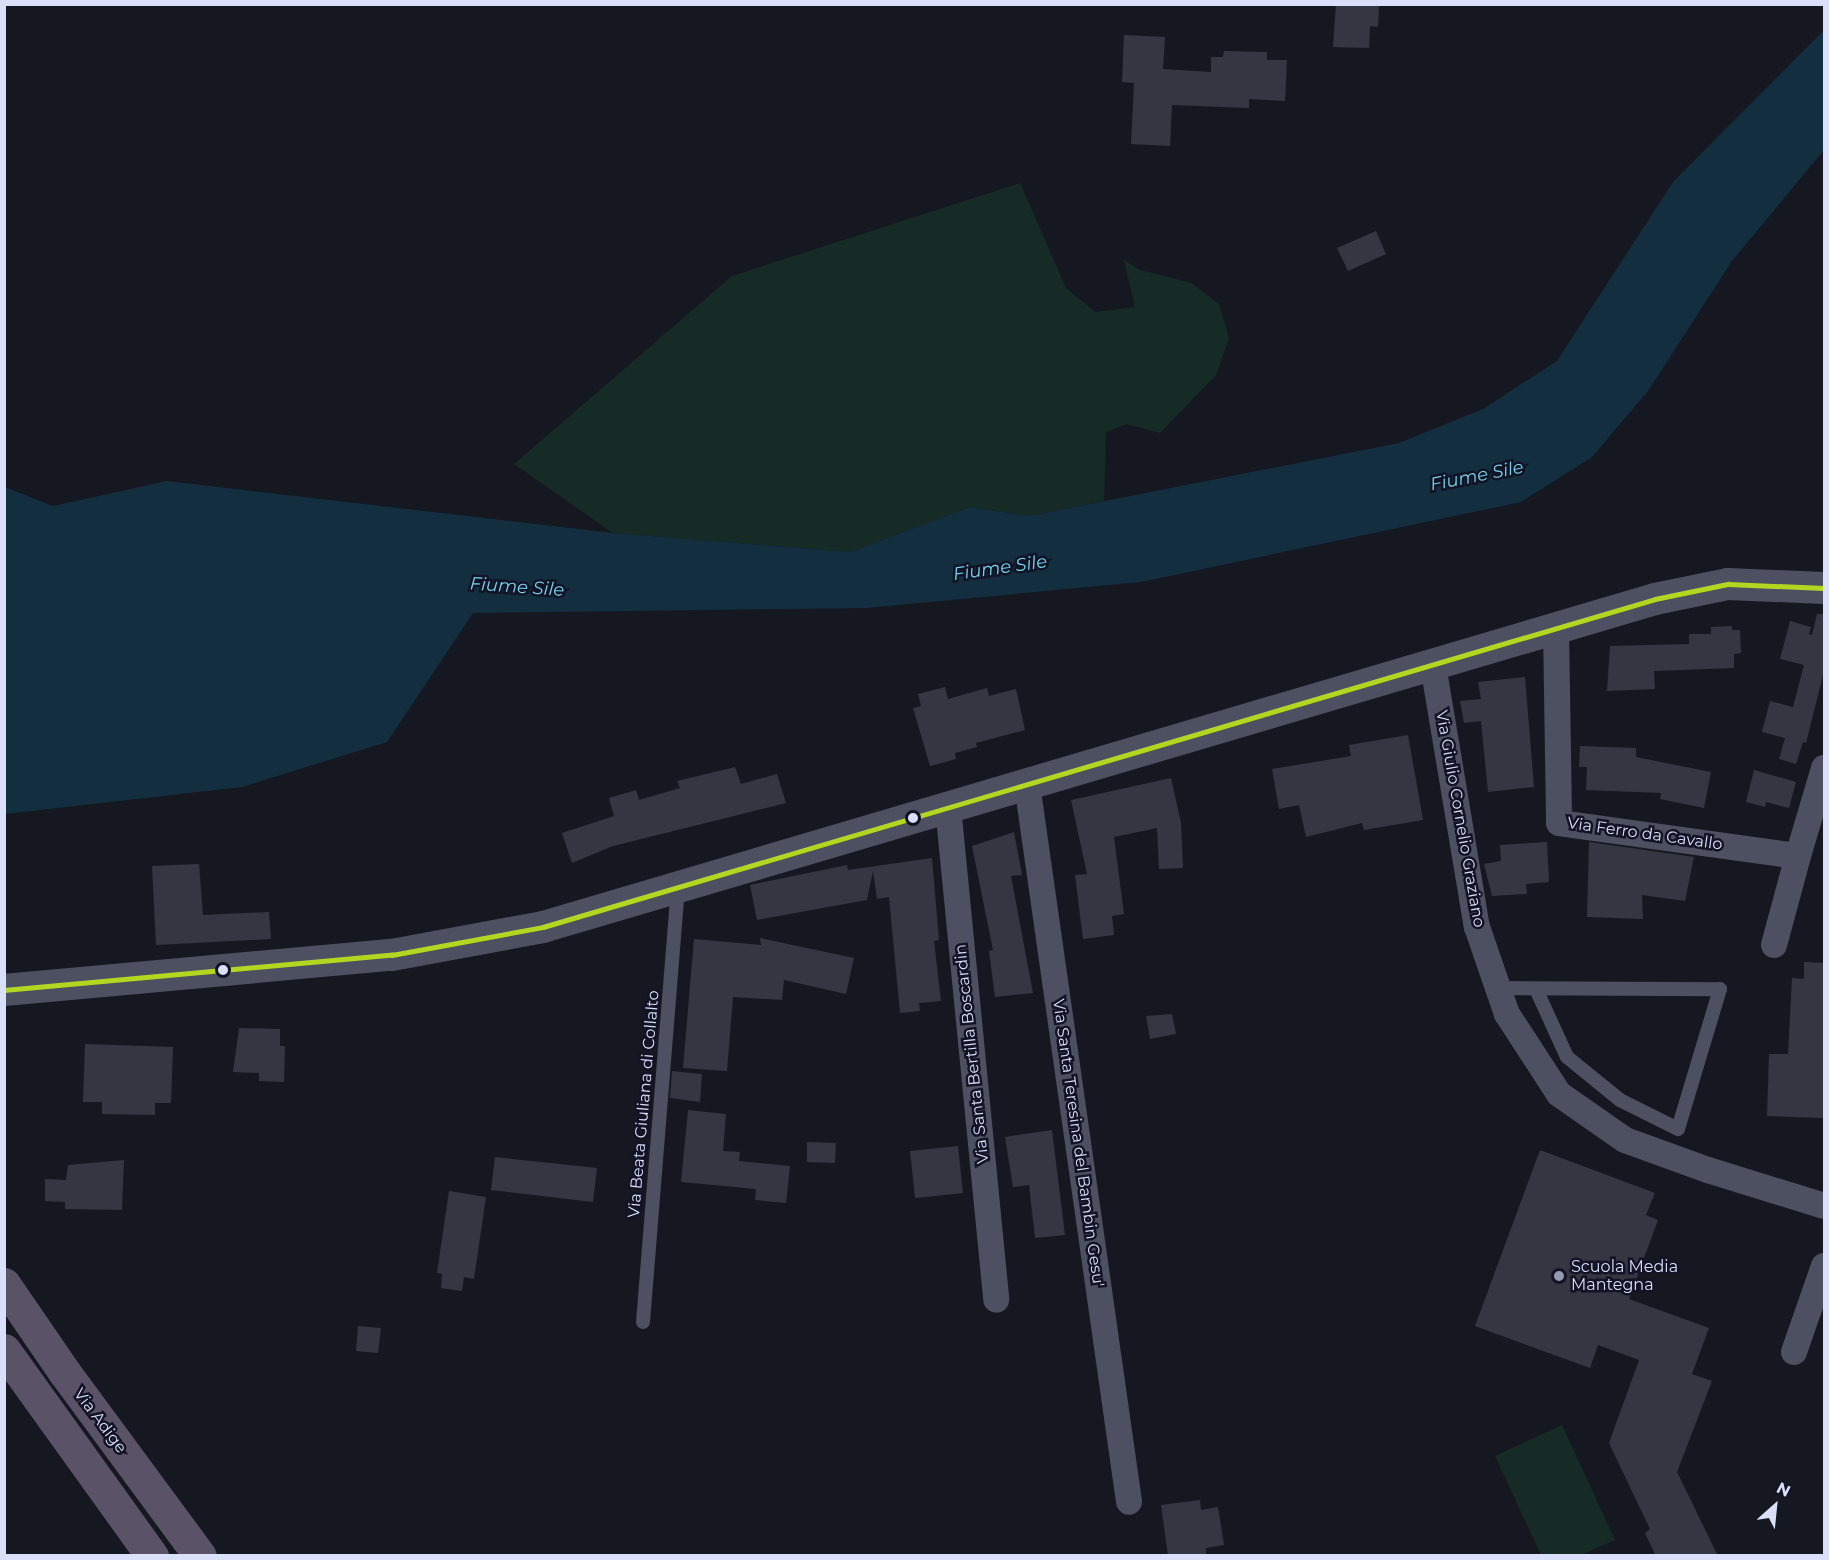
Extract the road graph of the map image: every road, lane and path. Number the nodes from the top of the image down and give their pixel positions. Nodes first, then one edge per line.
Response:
1 (1824, 588) edge
2 (1556, 627) junction
3 (1433, 665) junction
4 (1824, 768) edge
5 (1027, 784) junction
6 (948, 807) junction
7 (1798, 856) junction
8 (678, 888) junction
9 (1774, 945) dead end
10 (1498, 988) junction
11 (1536, 989) junction
12 (4, 990) edge
13 (1824, 1206) edge
14 (1824, 1266) edge
15 (4, 1284) edge
16 (996, 1300) dead end
17 (643, 1322) dead end
18 (4, 1350) edge
19 (1794, 1352) dead end
20 (1130, 1502) dead end
21 (152, 1556) edge
22 (200, 1556) edge

1 - 2 street
2 - 3 street
2 - 7 street, Via Ferro da Cavallo
3 - 5 street
3 - 10 street, Via Giulio Cornelio Graziano
4 - 7 street
5 - 6 street
5 - 20 street, Via Santa Teresina del Bambin Gesu'
6 - 8 street
6 - 16 street, Via Santa Bertilla Boscardin
7 - 9 street
8 - 12 street
8 - 17 lane, Via Beata Giuliana di Collalto
10 - 11 lane
10 - 13 street, Via Giulio Cornelio Graziano
11 - 11 lane
14 - 19 street
15 - 22 highway, Via Adige
18 - 21 highway

